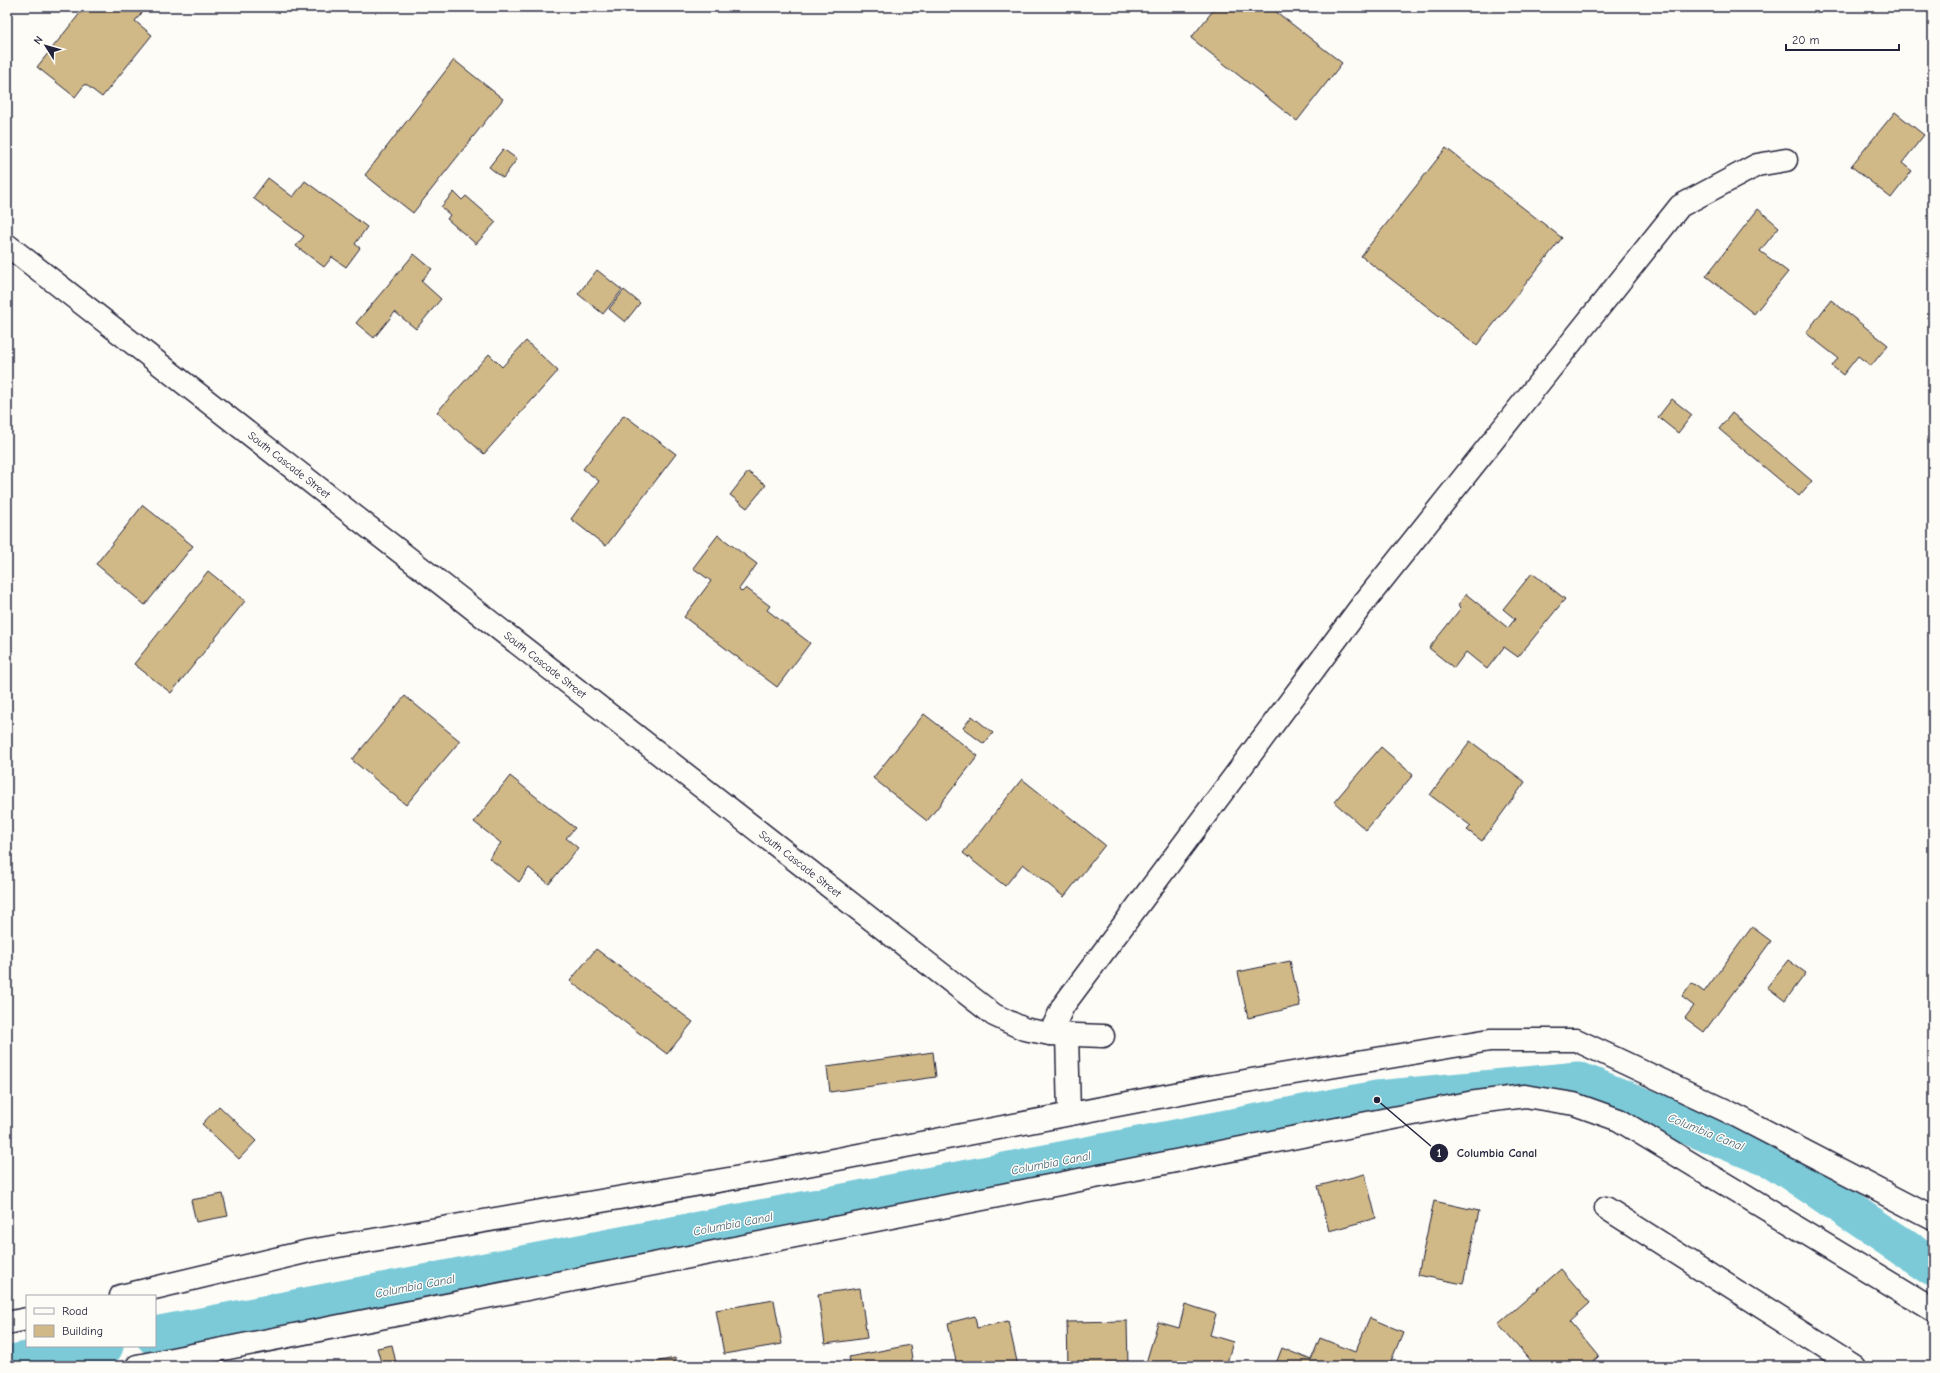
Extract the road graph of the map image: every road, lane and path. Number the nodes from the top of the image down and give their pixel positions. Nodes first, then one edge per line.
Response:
1 (1786, 160) dead end
2 (7, 245) edge
3 (1059, 1034) junction
4 (1103, 1036) dead end
5 (1069, 1114) junction
6 (1606, 1208) dead end
7 (1933, 1218) edge
8 (126, 1295) edge
9 (1933, 1310) edge
10 (26, 1319) edge
11 (7, 1324) edge
12 (137, 1366) edge
13 (1854, 1366) edge

1 - 3 street
2 - 3 street, South Cascade Street
3 - 4 street, South Cascade Street
3 - 5 street
5 - 7 street
5 - 8 street
6 - 13 street
9 - 12 street
10 - 11 street

